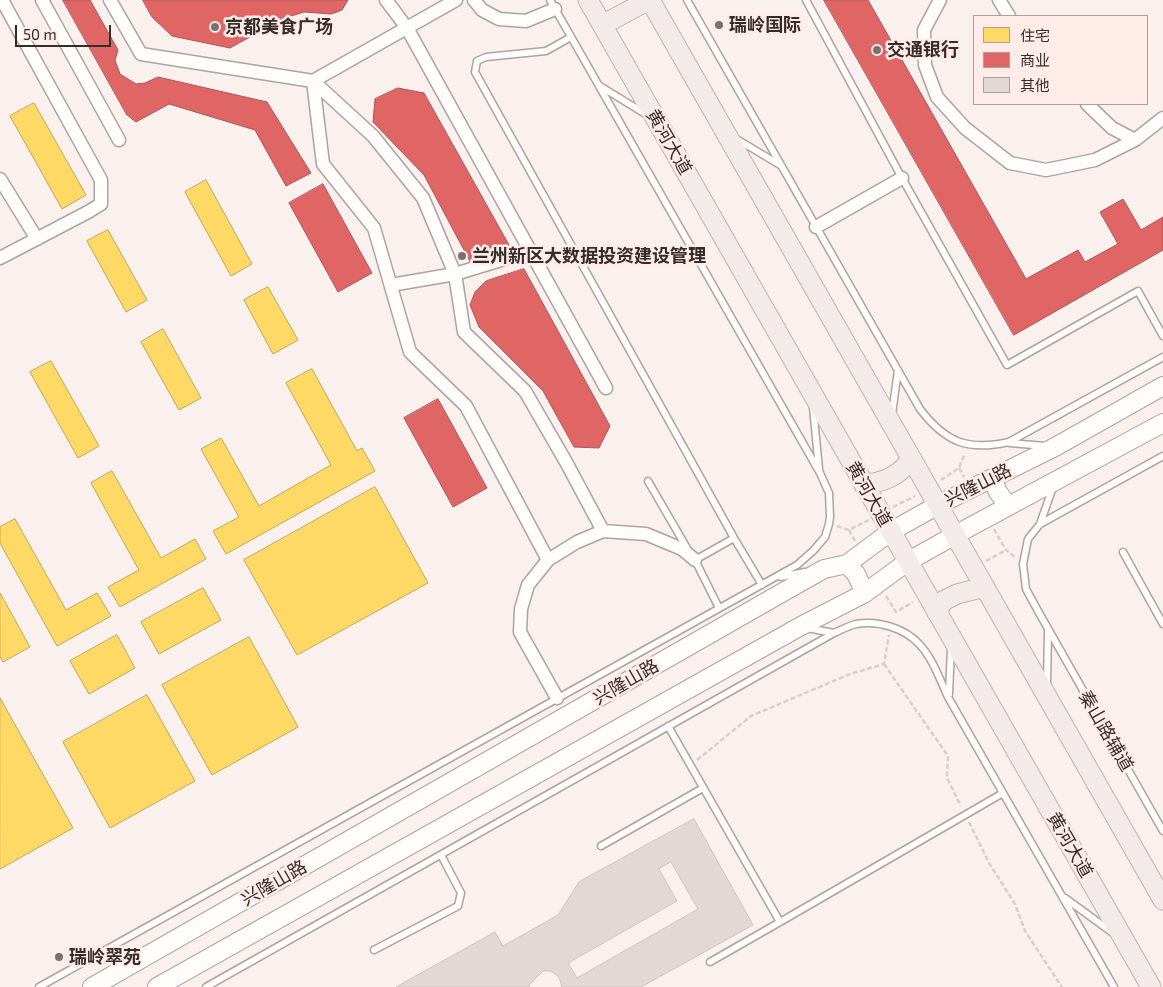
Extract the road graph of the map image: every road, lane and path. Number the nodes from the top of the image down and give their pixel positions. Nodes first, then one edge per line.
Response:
1 (2, 0) edge
2 (42, 0) edge
3 (110, 0) edge
4 (386, 0) edge
5 (456, 0) edge
6 (474, 0) edge
7 (588, 0) edge
8 (649, 0) edge
9 (686, 0) edge
10 (806, 0) edge
11 (940, 0) edge
12 (1000, 0) edge
13 (553, 4) edge
14 (1008, 15) edge
15 (602, 25) junction
16 (407, 28) junction
17 (571, 37) junction
18 (313, 81) junction
19 (599, 85) junction
20 (1088, 105) edge
21 (1163, 118) edge
22 (657, 121) junction
23 (724, 131) junction
24 (119, 140) dead end
25 (1135, 140) junction
26 (781, 166) junction
27 (0, 178) edge
28 (902, 178) junction
29 (816, 228) junction
30 (37, 239) junction
31 (531, 251) junction
32 (0, 258) edge
33 (455, 274) junction
34 (391, 285) junction
35 (1163, 336) edge
36 (1163, 357) edge
37 (898, 370) junction
38 (1163, 386) edge
39 (606, 388) dead end
40 (812, 393) junction
41 (891, 423) junction
42 (1163, 423) edge
43 (1009, 442) junction
44 (968, 445) junction
45 (1055, 447) junction
46 (1163, 456) edge
47 (912, 459) junction
48 (820, 473) junction
49 (992, 478) junction
50 (1055, 480) junction
51 (648, 481) dead end
52 (864, 485) junction
53 (928, 489) junction
54 (938, 505) junction
55 (1008, 506) junction
56 (880, 514) junction
57 (829, 524) junction
58 (1040, 524) junction
59 (603, 531) junction
60 (890, 532) junction
61 (955, 535) junction
62 (734, 538) junction
63 (1123, 552) dead end
64 (548, 560) junction
65 (695, 560) junction
66 (907, 562) junction
67 (847, 564) junction
68 (824, 569) junction
69 (775, 578) junction
70 (762, 585) junction
71 (985, 587) junction
72 (864, 593) junction
73 (719, 608) junction
74 (937, 613) junction
75 (1163, 624) edge
76 (801, 626) junction
77 (890, 627) junction
78 (1048, 630) junction
79 (834, 633) junction
80 (952, 638) junction
81 (884, 664) junction
82 (1046, 695) junction
83 (948, 697) junction
84 (557, 698) junction
85 (668, 726) junction
86 (691, 766) junction
87 (703, 788) junction
88 (1003, 793) junction
89 (966, 814) junction
90 (1163, 831) edge
91 (601, 846) dead end
92 (440, 855) junction
93 (1062, 896) junction
94 (1163, 900) edge
95 (780, 922) junction
96 (1125, 942) junction
97 (374, 950) dead end
98 (710, 962) dead end
99 (39, 987) edge
100 (92, 987) edge
101 (157, 987) edge
102 (206, 987) edge
103 (1062, 987) edge
104 (1114, 987) edge
105 (1151, 987) edge

1 - 30 street
2 - 24 street
3 - 18 street
4 - 16 street
5 - 16 street
6 - 13 street
7 - 15 main road, 黄河大道
8 - 15 main road
8 - 23 main road
9 - 26 lane
10 - 28 lane
11 - 25 street
12 - 14 street
13 - 17 lane
15 - 22 main road, 黄河大道
16 - 18 street
16 - 31 street
17 - 19 lane
17 - 62 lane
18 - 33 street
18 - 34 street
19 - 22 lane
19 - 48 lane
20 - 25 street
21 - 25 street
22 - 40 main road, 黄河大道
23 - 26 lane
23 - 41 main road
26 - 29 lane
27 - 30 street
28 - 29 street
28 - 35 lane
29 - 37 lane
30 - 32 street
31 - 33 street
31 - 39 street
33 - 34 street
33 - 59 street
34 - 64 street
36 - 43 lane
37 - 41 lane
37 - 44 lane
38 - 45 street, 兴隆山路
40 - 48 lane
40 - 52 main road, 黄河大道
41 - 47 main road
42 - 50 street, 兴隆山路
43 - 44 lane
43 - 45 lane
44 - 53 path
45 - 49 street, 兴隆山路
46 - 58 lane
47 - 52 main road
47 - 53 main road
48 - 57 lane
49 - 54 street, 兴隆山路
49 - 55 street
50 - 55 street, 兴隆山路
50 - 58 lane, 秦山路辅道
51 - 65 lane
52 - 56 main road, 黄河大道
53 - 54 main road
53 - 56 path
54 - 60 street, 兴隆山路
54 - 61 main road
55 - 61 street, 兴隆山路
56 - 57 path
56 - 60 main road, 黄河大道
57 - 69 lane
58 - 78 lane, 秦山路辅道
59 - 64 street
59 - 65 street
60 - 66 main road, 黄河大道
60 - 67 street, 兴隆山路
61 - 66 street, 兴隆山路
61 - 71 main road
62 - 65 lane
62 - 70 lane
63 - 75 lane
64 - 84 street
65 - 73 lane
66 - 72 street, 兴隆山路
66 - 74 main road, 黄河大道
67 - 68 street, 兴隆山路
67 - 72 street
68 - 69 lane
68 - 100 street, 兴隆山路
69 - 70 lane
70 - 73 lane
71 - 74 main road
71 - 82 main road
72 - 76 street, 兴隆山路
73 - 84 lane
74 - 80 main road, 黄河大道
76 - 79 lane
76 - 101 street, 兴隆山路
77 - 79 lane
77 - 81 path
77 - 83 lane
78 - 82 lane
78 - 90 lane, 秦山路辅道
79 - 85 lane
80 - 83 lane
80 - 96 main road, 黄河大道
81 - 86 path
81 - 89 path
82 - 94 main road
83 - 88 lane
84 - 99 lane
85 - 86 lane
85 - 92 lane
86 - 87 lane
87 - 91 lane
87 - 95 lane
88 - 89 lane
88 - 93 lane
89 - 95 lane
89 - 103 path
92 - 97 lane
92 - 102 lane
93 - 96 lane
93 - 104 lane
95 - 98 lane
96 - 105 main road, 黄河大道

